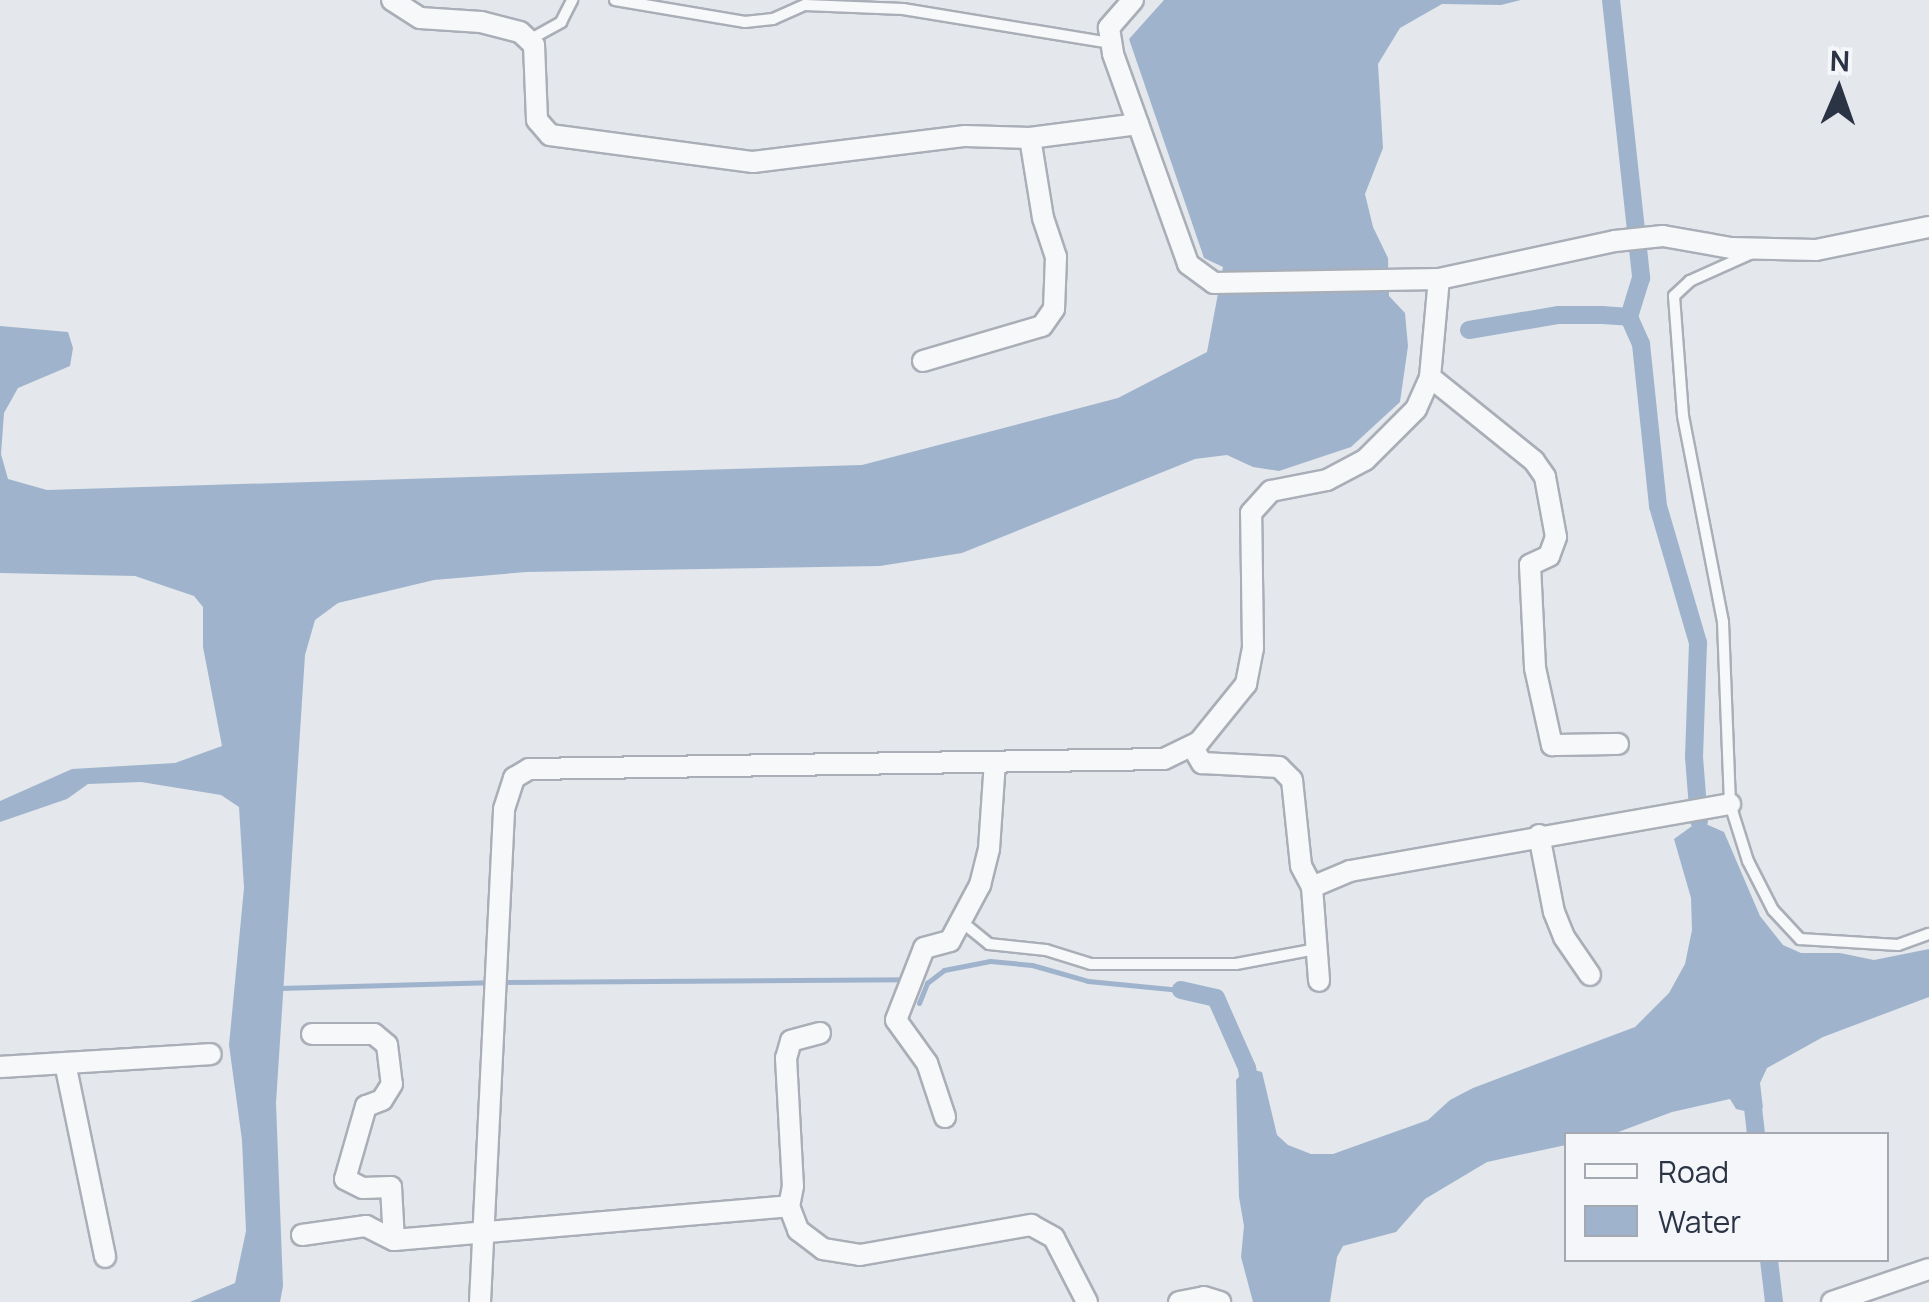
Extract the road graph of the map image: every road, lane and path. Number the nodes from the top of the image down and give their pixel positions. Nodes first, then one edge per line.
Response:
1 (392, 0) edge
2 (572, 0) edge
3 (615, 0) edge
4 (1133, 0) edge
5 (529, 40) junction
6 (1111, 43) junction
7 (1138, 124) junction
8 (1030, 138) junction
9 (1929, 228) edge
10 (1760, 249) junction
11 (1439, 280) junction
12 (922, 361) dead end
13 (1430, 377) junction
14 (1618, 744) dead end
15 (1192, 746) junction
16 (995, 762) junction
17 (1729, 804) junction
18 (1539, 835) junction
19 (1312, 887) junction
20 (962, 922) junction
21 (1929, 934) edge
22 (1316, 949) junction
23 (1590, 976) dead end
24 (1319, 981) dead end
25 (820, 1033) dead end
26 (312, 1034) dead end
27 (211, 1054) dead end
28 (65, 1063) junction
29 (0, 1068) edge
30 (945, 1118) dead end
31 (789, 1206) junction
32 (484, 1232) junction
33 (302, 1235) dead end
34 (394, 1240) junction
35 (105, 1258) dead end
36 (1929, 1270) edge
37 (480, 1302) edge
38 (1086, 1302) edge
39 (1179, 1302) edge
40 (1220, 1302) edge
41 (1832, 1302) edge

1 - 5 street
2 - 5 lane
3 - 6 lane
4 - 6 street
5 - 8 street
6 - 7 street
7 - 8 street
7 - 11 street
8 - 12 street
9 - 10 street
10 - 11 street
10 - 17 lane
11 - 13 street
13 - 14 street
13 - 15 street
15 - 16 street
15 - 19 street
16 - 20 street
16 - 32 street
17 - 18 street
17 - 21 lane
18 - 19 street
18 - 23 street
19 - 22 street
20 - 22 lane
20 - 30 street
22 - 24 street
25 - 31 street
26 - 34 street
27 - 28 street
28 - 29 street
28 - 35 street
31 - 32 street
31 - 38 street
32 - 34 street
32 - 37 street
33 - 34 street
36 - 41 street
39 - 40 street

